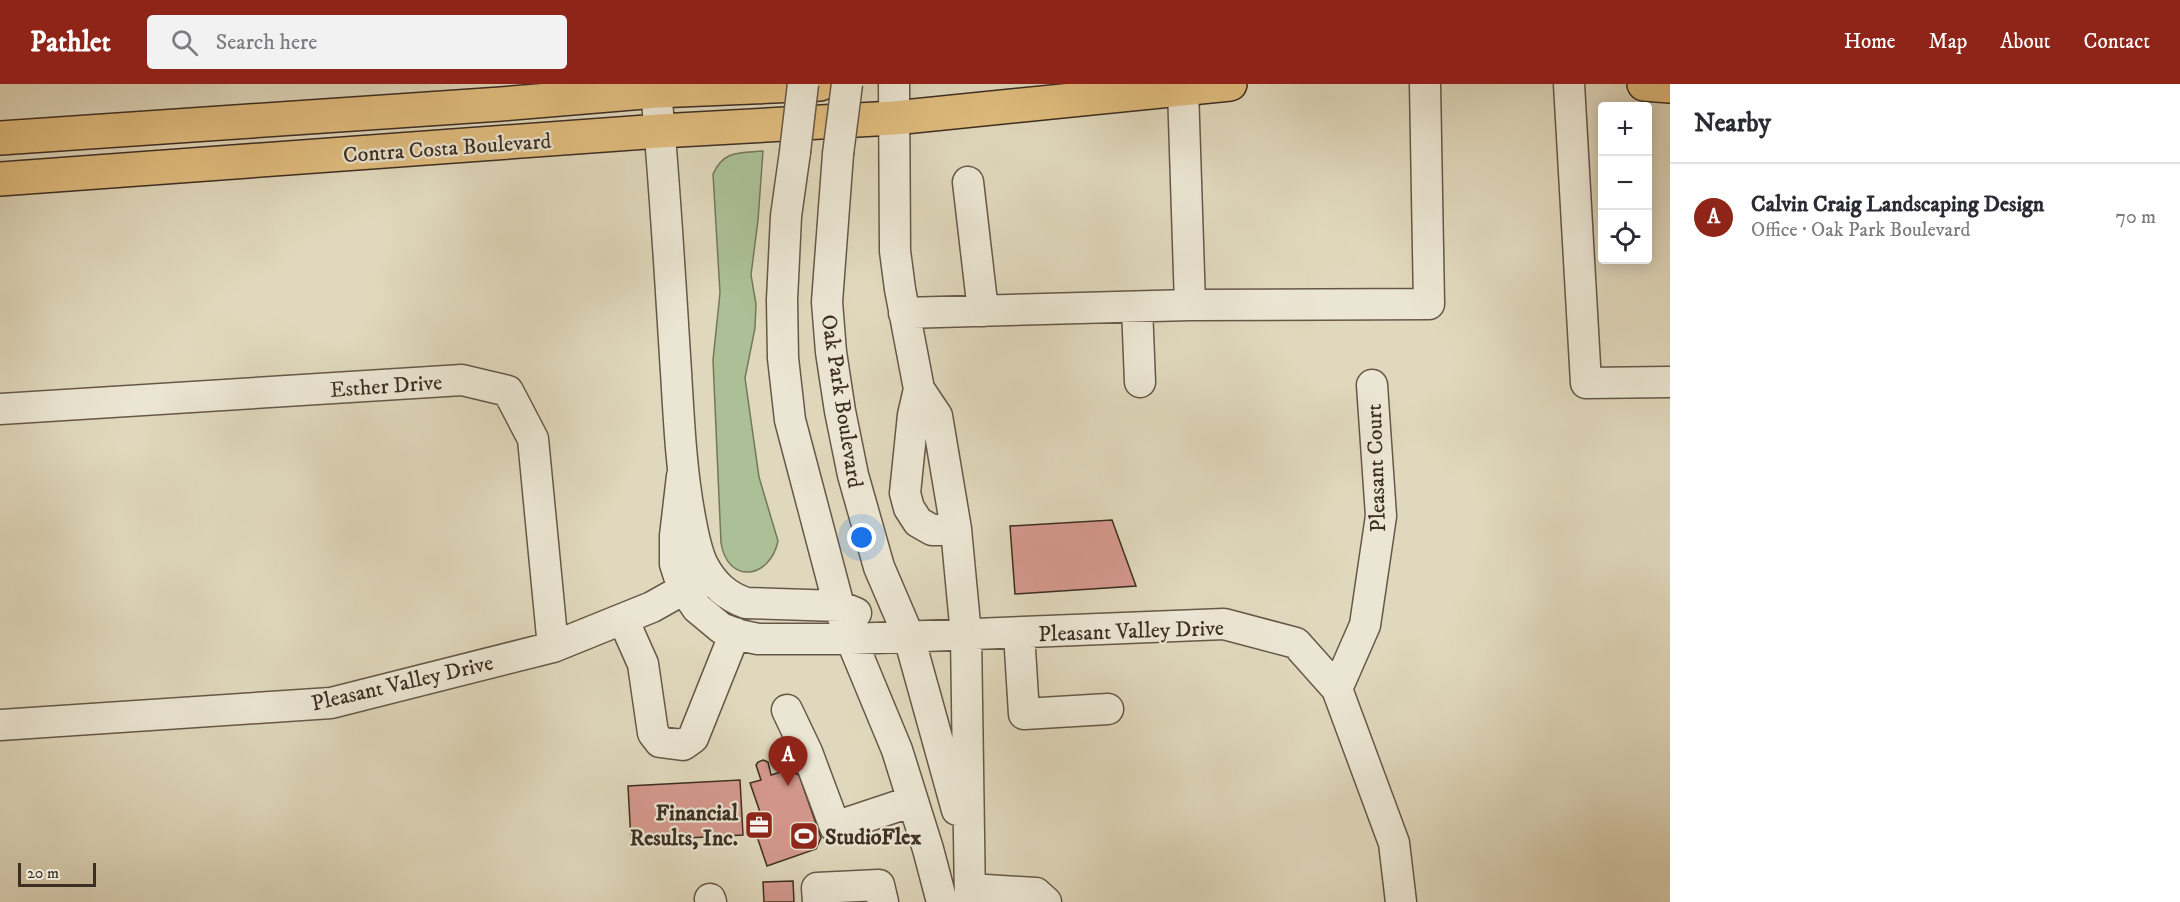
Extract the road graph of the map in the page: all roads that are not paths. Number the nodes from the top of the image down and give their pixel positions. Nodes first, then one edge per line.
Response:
1 (803, 84) edge
2 (820, 84) edge
3 (847, 84) edge
4 (894, 84) edge
5 (1230, 84) edge
6 (1425, 84) edge
7 (1569, 84) edge
8 (1644, 84) edge
9 (1670, 86) edge
10 (1184, 89) junction
11 (656, 91) junction
12 (894, 118) junction
13 (660, 131) junction
14 (0, 138) edge
15 (0, 179) edge
16 (968, 182) dead end
17 (1190, 305) junction
18 (1137, 307) junction
19 (983, 311) junction
20 (904, 313) junction
21 (1670, 381) edge
22 (1140, 382) dead end
23 (1372, 385) dead end
24 (919, 389) junction
25 (0, 409) edge
26 (682, 476) junction
27 (956, 529) junction
28 (684, 590) junction
29 (839, 606) junction
30 (623, 619) junction
31 (735, 633) junction
32 (1019, 633) junction
33 (966, 636) junction
34 (909, 637) junction
35 (850, 639) junction
36 (553, 647) junction
37 (1337, 689) junction
38 (1108, 709) dead end
39 (787, 710) dead end
40 (0, 725) edge
41 (913, 801) junction
42 (968, 850) junction
43 (970, 895) edge
44 (937, 900) edge
45 (818, 902) edge
46 (883, 902) edge
47 (1046, 902) edge
48 (1401, 902) edge

1 - 29 street, bridge
2 - 11 main road, Contra Costa Boulevard
3 - 34 street, Oak Park Boulevard, bridge
4 - 12 street, Oak Park Boulevard
5 - 10 main road, Contra Costa Boulevard
6 - 17 street
7 - 21 street
8 - 9 main road
10 - 12 main road, Contra Costa Boulevard
10 - 17 street
11 - 13 street
11 - 14 main road, Contra Costa Boulevard
12 - 13 main road, Contra Costa Boulevard
12 - 20 street, Oak Park Boulevard
13 - 15 main road, Contra Costa Boulevard
13 - 26 street
16 - 19 street
17 - 18 street
18 - 19 street
18 - 22 street
19 - 20 street
20 - 24 street, Oak Park Boulevard
23 - 37 street, Pleasant Court
24 - 27 street, Oak Park Boulevard
24 - 27 street, Oak Park Boulevard
25 - 36 street, Esther Drive
26 - 28 street
26 - 29 street
27 - 33 street, Oak Park Boulevard
28 - 30 street, Pleasant Valley Drive
28 - 31 street
29 - 34 street
29 - 35 street
30 - 31 street
30 - 36 street, Pleasant Valley Drive
31 - 35 street
32 - 33 street, Pleasant Valley Drive
32 - 37 street, Pleasant Valley Drive
32 - 38 street
33 - 34 street
33 - 42 street, Oak Park Boulevard
34 - 35 street
34 - 42 street, Oak Park Boulevard
35 - 41 street
36 - 40 street, Pleasant Valley Drive
37 - 48 street, Pleasant Valley Drive
39 - 41 street
41 - 44 street
42 - 43 street, Oak Park Boulevard
43 - 47 street
45 - 46 street

